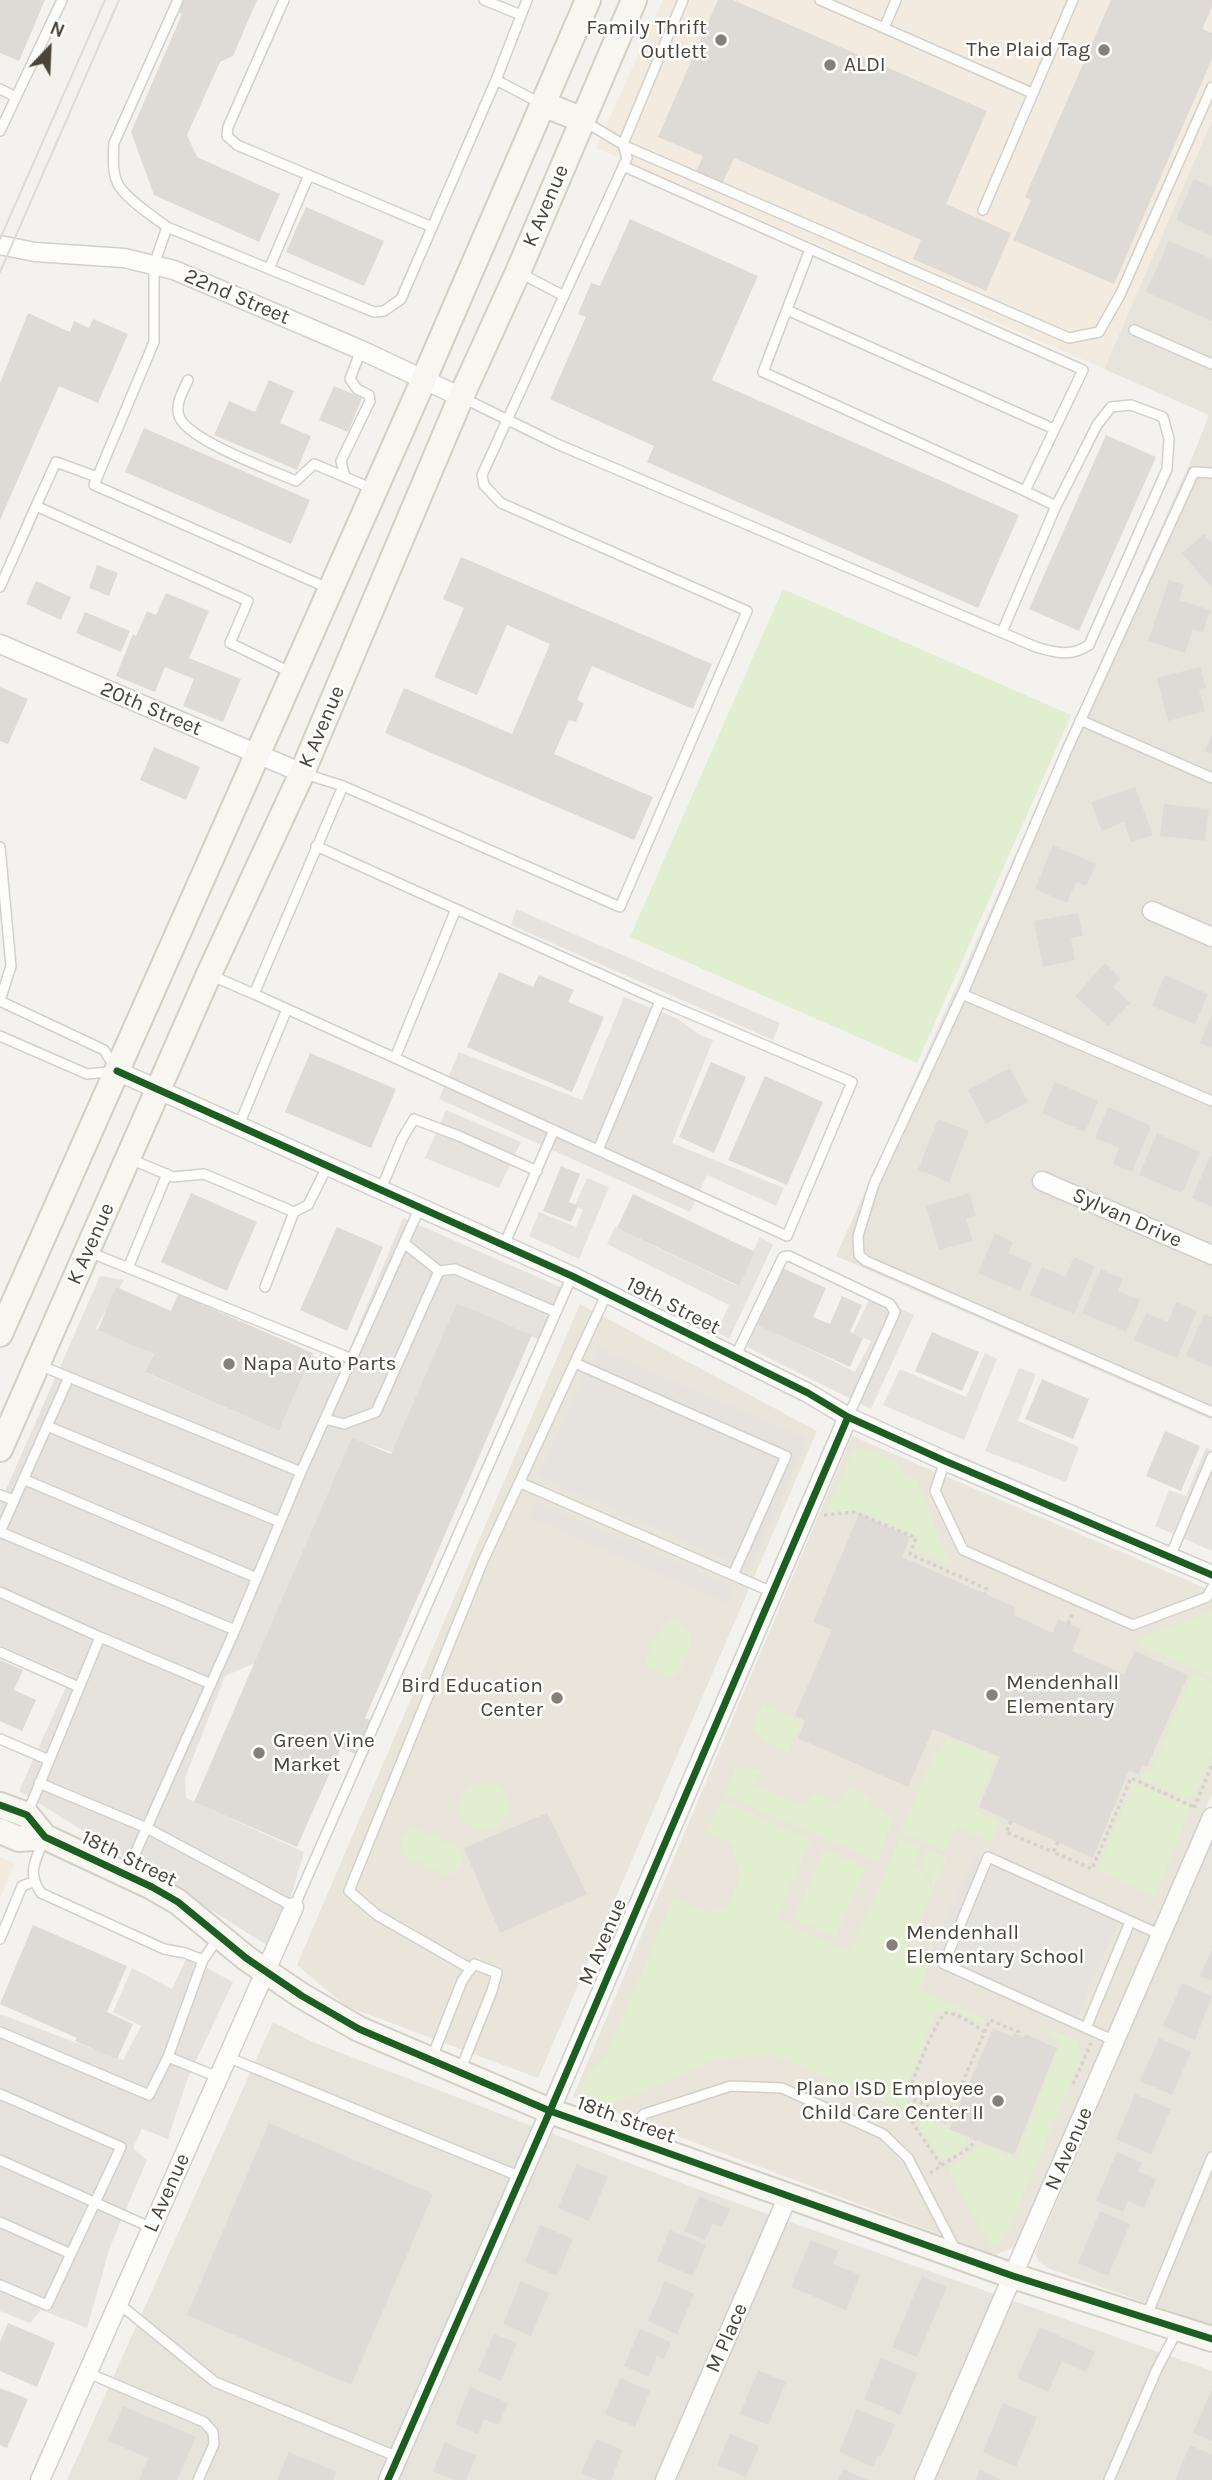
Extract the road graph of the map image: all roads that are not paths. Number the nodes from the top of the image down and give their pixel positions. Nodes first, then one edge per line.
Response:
1 (62, 0) edge
2 (177, 0) edge
3 (284, 0) edge
4 (484, 0) edge
5 (527, 0) edge
6 (588, 0) edge
7 (634, 0) edge
8 (683, 0) edge
9 (820, 0) edge
10 (896, 0) edge
11 (1073, 0) edge
12 (521, 15) junction
13 (884, 28) junction
14 (496, 80) junction
15 (1212, 87) edge
16 (0, 89) edge
17 (1032, 93) junction
18 (16, 96) junction
19 (543, 104) junction
20 (583, 120) junction
21 (0, 131) edge
22 (623, 144) junction
23 (623, 166) junction
24 (309, 175) junction
25 (983, 210) dead end
26 (167, 227) junction
27 (432, 227) junction
28 (0, 245) edge
29 (810, 250) junction
30 (154, 265) junction
31 (269, 269) junction
32 (518, 272) junction
33 (564, 296) junction
34 (787, 310) junction
35 (1135, 330) dead end
36 (361, 351) junction
37 (1212, 364) edge
38 (424, 379) junction
39 (188, 380) dead end
40 (461, 397) junction
41 (507, 418) junction
42 (1054, 429) junction
43 (1212, 473) edge
44 (97, 477) junction
45 (345, 477) junction
46 (374, 490) junction
47 (1025, 491) junction
48 (36, 506) junction
49 (1056, 506) junction
50 (0, 587) edge
51 (330, 589) junction
52 (1002, 632) junction
53 (0, 644) edge
54 (293, 673) junction
55 (1080, 720) junction
56 (257, 754) junction
57 (302, 773) junction
58 (1212, 778) edge
59 (343, 786) junction
60 (316, 846) junction
61 (0, 847) edge
62 (456, 909) junction
63 (1152, 911) dead end
64 (1212, 937) edge
65 (209, 974) junction
66 (254, 994) junction
67 (962, 994) junction
68 (0, 1001) edge
69 (660, 1001) junction
70 (287, 1009) junction
71 (0, 1035) edge
72 (396, 1058) junction
73 (117, 1071) junction
74 (158, 1088) junction
75 (1212, 1101) edge
76 (239, 1125) junction
77 (554, 1130) junction
78 (598, 1150) junction
79 (129, 1158) junction
80 (328, 1165) junction
81 (537, 1171) junction
82 (167, 1174) junction
83 (1042, 1181) dead end
84 (381, 1189) junction
85 (420, 1207) junction
86 (294, 1212) junction
87 (404, 1243) junction
88 (504, 1245) junction
89 (88, 1251) junction
90 (1212, 1255) edge
91 (128, 1268) junction
92 (439, 1271) junction
93 (572, 1276) junction
94 (265, 1287) dead end
95 (607, 1293) junction
96 (556, 1312) junction
97 (0, 1334) edge
98 (735, 1357) junction
99 (352, 1359) junction
100 (575, 1363) junction
101 (38, 1364) junction
102 (69, 1377) junction
103 (1212, 1412) edge
104 (848, 1417) junction
105 (325, 1419) junction
106 (47, 1426) junction
107 (0, 1449) edge
108 (1212, 1457) edge
109 (945, 1461) junction
110 (301, 1472) junction
111 (23, 1479) junction
112 (521, 1483) junction
113 (0, 1494) edge
114 (14, 1500) junction
115 (280, 1522) junction
116 (0, 1532) edge
117 (1170, 1556) junction
118 (733, 1575) junction
119 (1212, 1575) edge
120 (257, 1578) junction
121 (1212, 1588) edge
122 (0, 1592) edge
123 (772, 1592) junction
124 (235, 1630) junction
125 (100, 1637) junction
126 (0, 1652) edge
127 (211, 1684) junction
128 (79, 1687) junction
129 (0, 1739) edge
130 (49, 1760) junction
131 (39, 1783) junction
132 (0, 1805) edge
133 (1208, 1814) edge
134 (27, 1815) junction
135 (147, 1828) junction
136 (0, 1832) edge
137 (45, 1838) junction
138 (126, 1874) junction
139 (33, 1882) junction
140 (294, 1907) junction
141 (1130, 1922) junction
142 (1161, 1935) junction
143 (219, 1936) junction
144 (0, 1939) edge
145 (204, 1960) junction
146 (471, 1969) junction
147 (265, 1971) junction
148 (1086, 2028) junction
149 (0, 2032) edge
150 (1115, 2041) junction
151 (168, 2057) junction
152 (227, 2057) junction
153 (431, 2060) junction
154 (460, 2072) junction
155 (218, 2077) junction
156 (0, 2094) edge
157 (550, 2111) junction
158 (624, 2137) junction
159 (1212, 2157) edge
160 (0, 2160) edge
161 (521, 2177) junction
162 (788, 2196) junction
163 (95, 2203) junction
164 (0, 2222) edge
165 (152, 2228) junction
166 (71, 2254) junction
167 (956, 2256) junction
168 (1013, 2276) junction
169 (0, 2285) edge
170 (118, 2303) junction
171 (1146, 2317) junction
172 (1179, 2328) junction
173 (1212, 2339) edge
174 (88, 2373) junction
175 (398, 2457) junction
176 (40, 2480) edge
177 (198, 2480) edge
178 (388, 2480) edge
179 (665, 2480) edge
180 (923, 2480) edge
181 (1109, 2480) edge

1 - 18 lane
2 - 26 lane
3 - 24 lane
4 - 12 lane
5 - 12 lane
6 - 19 main road, K Avenue
7 - 20 main road, K Avenue
8 - 22 lane
9 - 13 lane
10 - 13 lane
11 - 17 lane
12 - 14 lane
13 - 17 lane
14 - 19 lane
14 - 27 lane
15 - 22 lane
16 - 18 lane
17 - 25 lane
18 - 21 lane
19 - 20 main road
19 - 38 main road, K Avenue
20 - 22 lane
20 - 32 main road, K Avenue
22 - 23 lane
23 - 29 lane
23 - 33 lane
24 - 27 lane
24 - 31 lane
26 - 30 lane
26 - 31 lane
27 - 31 lane
28 - 30 street, 22nd Street
29 - 34 lane
29 - 42 lane
30 - 36 street, 22nd Street
30 - 44 lane
32 - 33 lane
32 - 40 main road, K Avenue
33 - 41 lane
34 - 42 lane
34 - 47 lane
35 - 37 lane
36 - 38 street, 22nd Street
36 - 45 lane
38 - 40 street, 22nd Street
38 - 46 main road, K Avenue
39 - 45 lane
40 - 41 lane
40 - 57 main road, K Avenue
41 - 52 lane
41 - 59 lane
42 - 47 lane
43 - 55 lane
44 - 48 lane
44 - 51 lane
45 - 46 lane
46 - 51 main road, K Avenue
47 - 49 lane
48 - 50 lane
48 - 54 lane
49 - 52 lane
49 - 52 lane
51 - 54 main road, K Avenue
53 - 56 street, 20th Street
54 - 56 main road, K Avenue
55 - 58 lane
55 - 67 lane
56 - 57 street, 20th Street
56 - 73 main road, K Avenue
57 - 59 lane
57 - 65 main road, K Avenue
59 - 60 lane
60 - 62 lane
60 - 66 lane
61 - 68 lane
62 - 69 lane
62 - 72 lane
63 - 64 street
65 - 66 lane
65 - 74 main road, K Avenue
66 - 70 lane
67 - 75 lane
67 - 103 lane
68 - 73 lane
69 - 78 lane
69 - 78 lane
70 - 72 lane
70 - 76 lane
71 - 73 lane
72 - 77 lane
73 - 74 street, 19th Street
73 - 97 main road, K Avenue
74 - 76 street, 19th Street
74 - 79 main road, K Avenue
76 - 80 street, 19th Street
77 - 78 lane
77 - 81 lane
79 - 82 lane
79 - 89 main road, K Avenue
80 - 84 street, 19th Street
80 - 86 lane
81 - 84 lane
81 - 88 lane
82 - 86 lane
82 - 91 lane
83 - 90 street, Sylvan Drive
84 - 85 street, 19th Street
85 - 87 lane
85 - 88 street, 19th Street
86 - 94 lane
87 - 92 lane
87 - 99 lane
88 - 93 street, 19th Street
89 - 91 lane
89 - 101 main road, K Avenue
91 - 99 lane
92 - 96 lane
92 - 105 lane
93 - 95 street, 19th Street
93 - 96 lane
95 - 98 street, 19th Street
95 - 100 lane
96 - 140 lane
98 - 104 street, 19th Street
98 - 104 lane
99 - 105 lane
100 - 112 lane
100 - 118 lane
101 - 102 lane
101 - 107 main road, K Avenue
102 - 106 lane
102 - 110 lane
104 - 109 street, 19th Street
104 - 123 street, M Avenue
105 - 110 lane
106 - 111 lane
106 - 115 lane
108 - 117 lane
109 - 117 street, 19th Street
109 - 121 lane
110 - 115 lane
111 - 114 lane
111 - 120 lane
112 - 118 lane
112 - 146 lane
113 - 114 lane
114 - 116 lane
115 - 120 lane
116 - 124 lane
117 - 119 street, 19th Street
118 - 123 lane
120 - 124 lane
122 - 125 lane
123 - 157 street, M Avenue
124 - 127 lane
125 - 127 lane
125 - 128 lane
126 - 128 lane
127 - 135 lane
128 - 130 lane
129 - 130 lane
130 - 131 lane
131 - 134 lane
131 - 135 lane
132 - 134 main road
133 - 142 street, N Avenue
134 - 137 main road, 18th Street
135 - 138 lane
135 - 140 lane
136 - 137 main road, 18th Street
137 - 138 main road, 18th Street
137 - 139 lane
138 - 143 main road, 18th Street
139 - 144 lane
139 - 145 lane
140 - 147 street, L Avenue
141 - 142 lane
141 - 148 lane
141 - 148 lane
142 - 150 street, N Avenue
143 - 145 lane
143 - 147 main road, 18th Street
145 - 151 lane
146 - 153 lane
146 - 154 lane
147 - 152 street, L Avenue
147 - 153 main road, 18th Street
148 - 150 lane
149 - 151 lane
150 - 168 street, N Avenue
151 - 155 lane
152 - 155 street, L Avenue
152 - 161 lane
153 - 154 main road, 18th Street
154 - 157 main road, 18th Street
155 - 165 street, L Avenue
156 - 163 lane
157 - 158 main road, 18th Street
157 - 161 street, M Avenue
158 - 162 main road, 18th Street
158 - 167 lane
159 - 171 lane
160 - 163 lane
161 - 175 street, M Avenue
162 - 167 main road, 18th Street
162 - 179 street, M Place
163 - 165 lane
163 - 166 lane
164 - 166 lane
165 - 170 street, L Avenue
166 - 169 lane
167 - 168 main road, 18th Street
168 - 171 main road, 18th Street
168 - 180 street, N Avenue
170 - 174 street, L Avenue
170 - 175 lane
171 - 172 main road, 18th Street
172 - 173 main road, 18th Street
172 - 181 lane
174 - 176 street, L Avenue
174 - 177 lane
175 - 178 street, M Avenue

